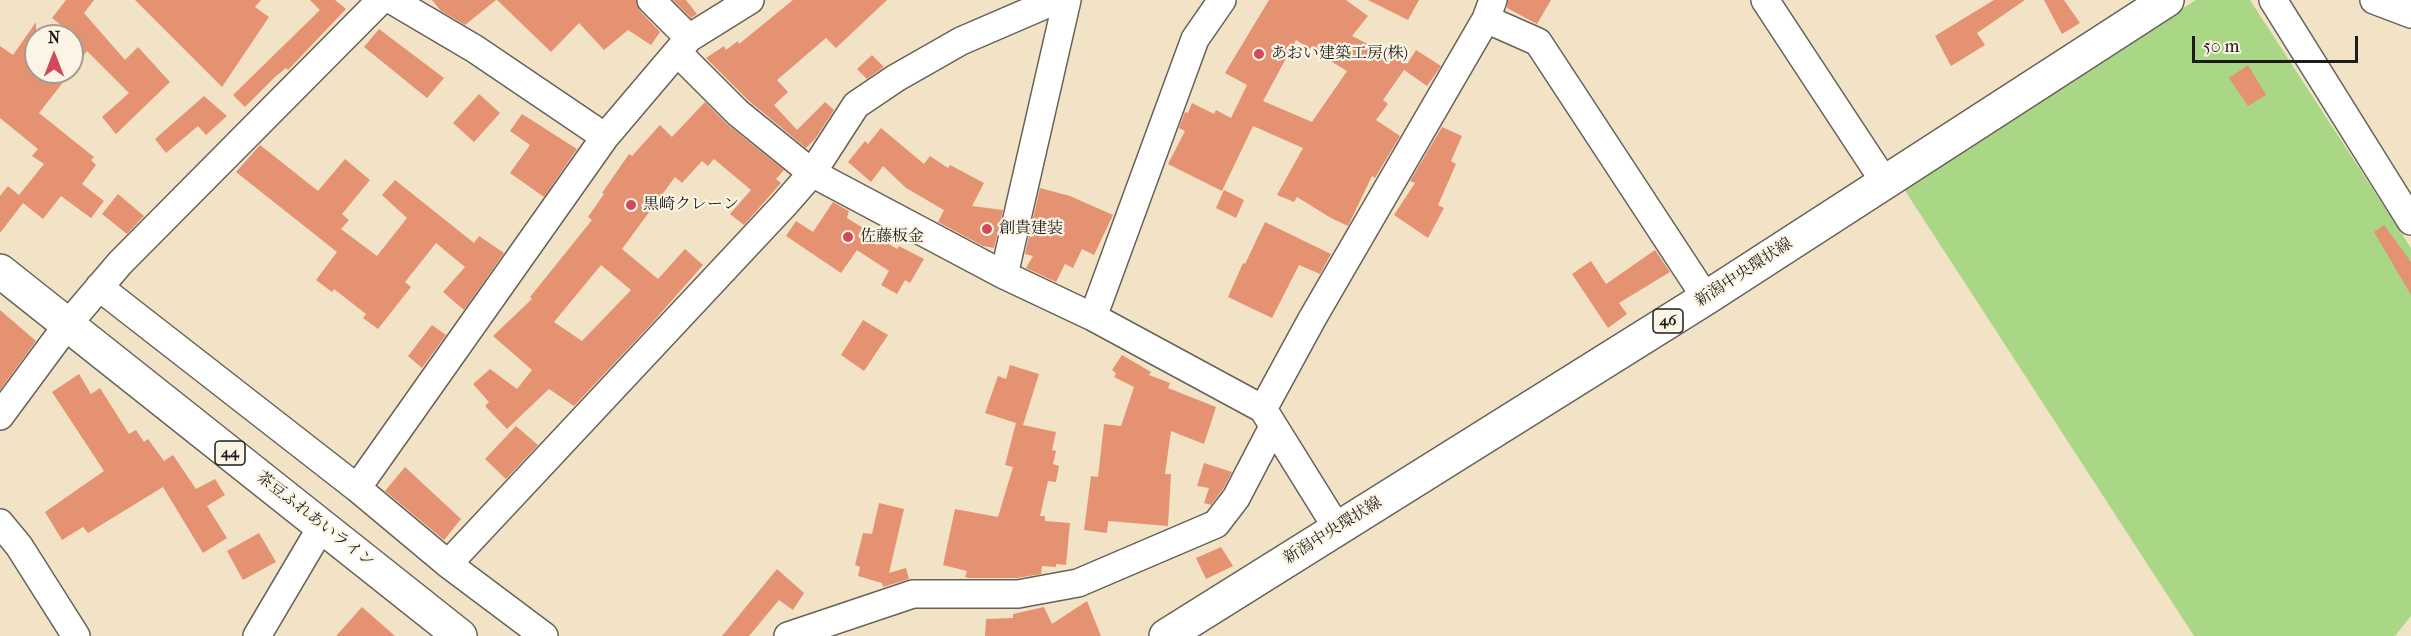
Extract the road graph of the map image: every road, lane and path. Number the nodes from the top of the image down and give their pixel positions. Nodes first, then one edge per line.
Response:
1 (381, 0) edge
2 (392, 0) edge
3 (651, 0) edge
4 (750, 0) edge
5 (1056, 0) edge
6 (1067, 0) edge
7 (1222, 0) edge
8 (1765, 0) edge
9 (2167, 0) edge
10 (2272, 0) edge
11 (2374, 0) edge
12 (1489, 10) edge
13 (2411, 14) edge
14 (683, 45) junction
15 (605, 137) junction
16 (812, 173) junction
17 (1884, 181) junction
18 (2411, 221) edge
19 (0, 271) edge
20 (1004, 275) junction
21 (99, 287) junction
22 (1706, 298) junction
23 (1093, 317) junction
24 (68, 324) junction
25 (0, 416) edge
26 (1268, 418) junction
27 (357, 488) junction
28 (0, 523) edge
29 (322, 526) junction
30 (1337, 528) junction
31 (448, 564) junction
32 (76, 636) edge
33 (257, 636) edge
34 (460, 636) edge
35 (544, 636) edge
36 (788, 636) edge
37 (1166, 636) edge

1 - 21 street
2 - 15 street
3 - 14 street
4 - 14 street
5 - 16 street
6 - 20 street
7 - 23 street
8 - 17 street
9 - 17 main road, 新潟中央環状線 / 46
10 - 18 street
11 - 13 street
12 - 22 street
12 - 26 street
14 - 15 street
14 - 16 street
15 - 27 street
16 - 20 street
16 - 31 street
17 - 22 main road, 新潟中央環状線 / 46
19 - 24 main road, 茶豆ふれあいライン / 44
20 - 23 street
21 - 24 street
21 - 27 street
22 - 30 main road, 新潟中央環状線 / 46
23 - 26 street
24 - 25 street
24 - 29 main road, 茶豆ふれあいライン / 44
26 - 30 street
26 - 36 street
27 - 31 street
28 - 32 street
29 - 33 street
29 - 34 main road, 茶豆ふれあいライン / 44
30 - 37 main road, 新潟中央環状線 / 46
31 - 35 street

